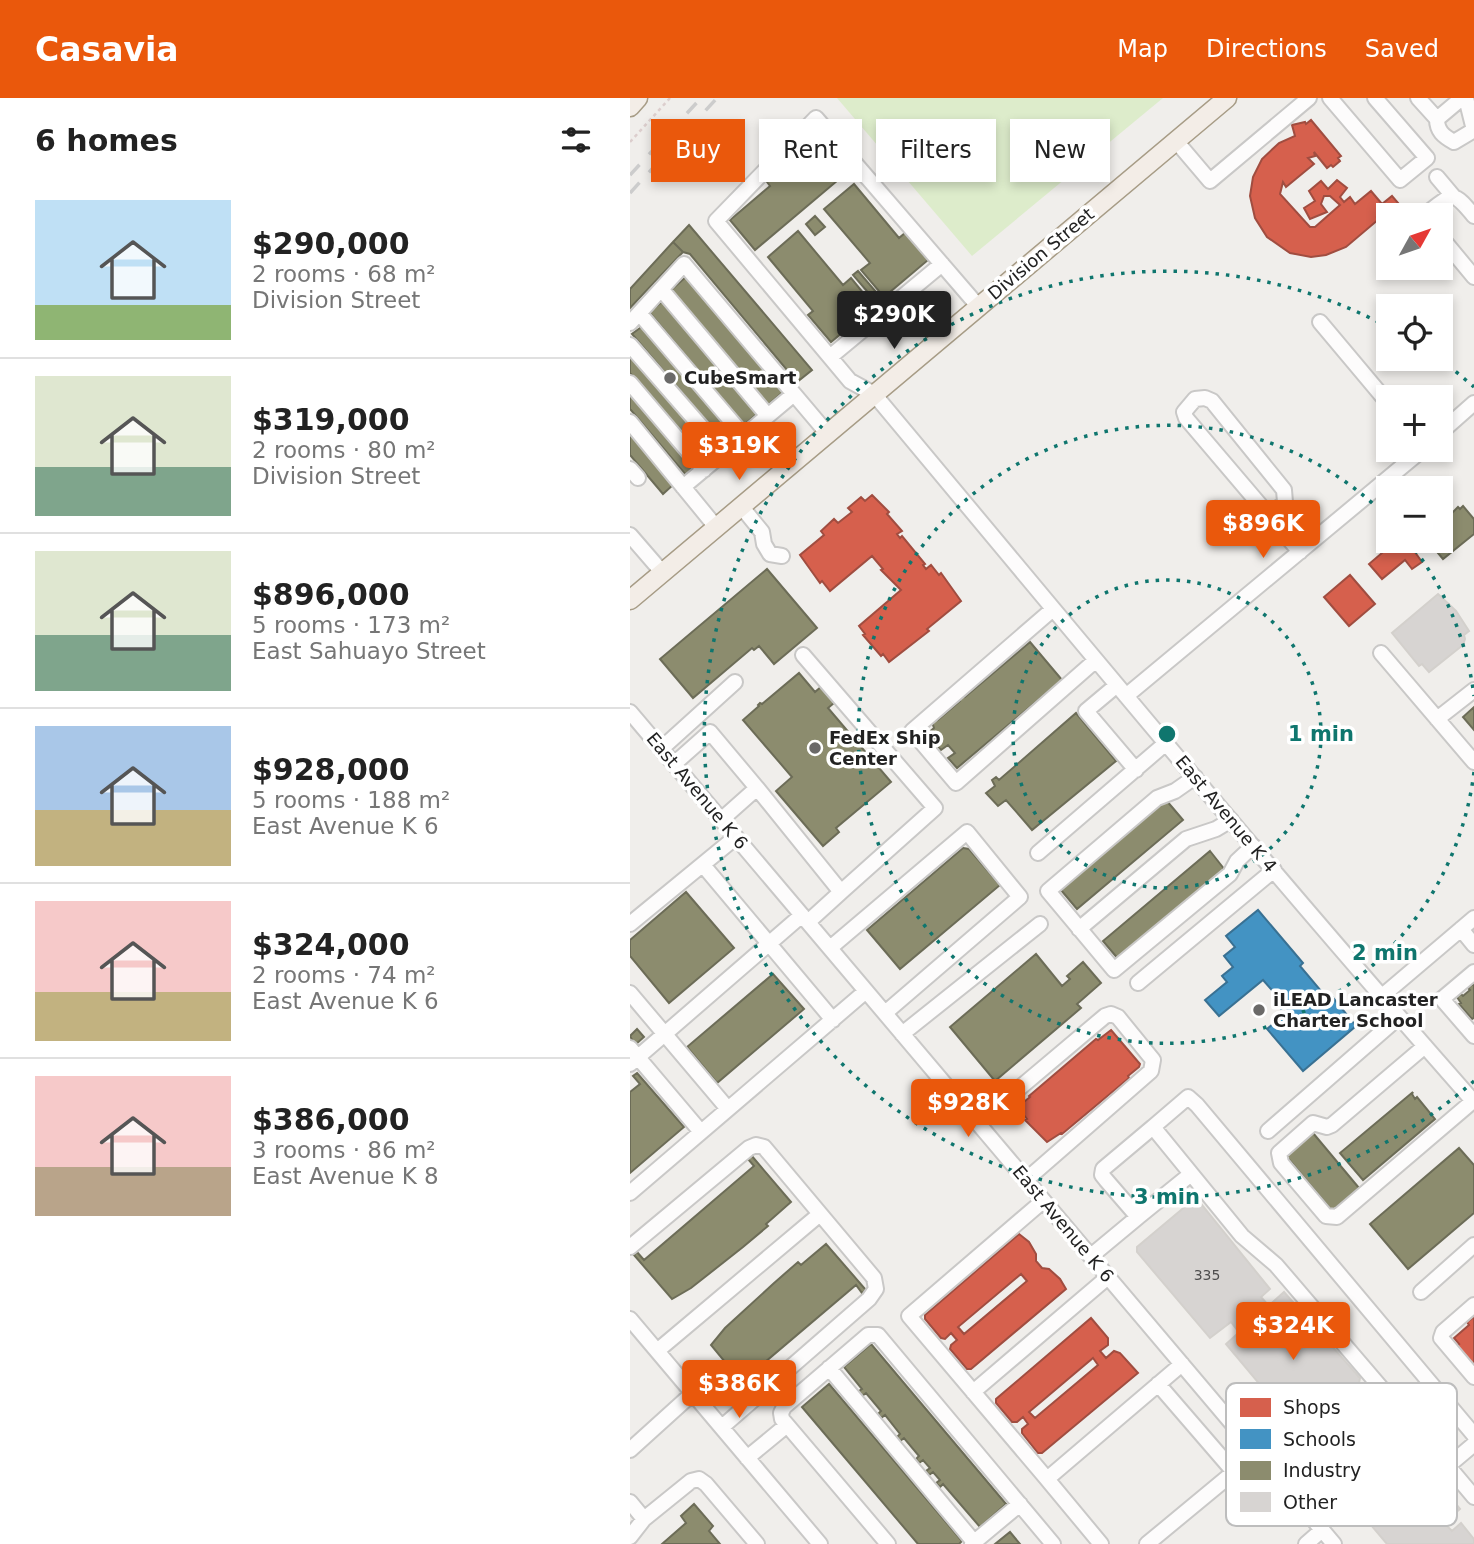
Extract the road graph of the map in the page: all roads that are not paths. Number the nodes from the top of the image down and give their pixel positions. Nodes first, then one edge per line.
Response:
1 (638, 98) edge
2 (1227, 98) edge
3 (1309, 98) edge
4 (1330, 98) edge
5 (1375, 98) edge
6 (1419, 98) edge
7 (1464, 98) edge
8 (630, 107) edge
9 (1437, 119) junction
10 (1474, 130) edge
11 (1176, 141) junction
12 (1437, 177) dead end
13 (1453, 196) junction
14 (1440, 203) edge
15 (1474, 216) edge
16 (1453, 252) edge
17 (942, 264) junction
18 (1474, 277) edge
19 (661, 289) junction
20 (978, 306) junction
21 (634, 318) edge
22 (1320, 322) dead end
23 (630, 345) edge
24 (830, 358) junction
25 (630, 383) edge
26 (1376, 389) edge
27 (794, 394) junction
28 (874, 394) junction
29 (1474, 403) edge
30 (768, 416) junction
31 (630, 422) edge
32 (1453, 422) edge
33 (827, 433) junction
34 (744, 436) junction
35 (724, 453) junction
36 (1407, 462) edge
37 (704, 470) junction
38 (683, 487) junction
39 (741, 506) junction
40 (1269, 517) junction
41 (716, 527) junction
42 (630, 535) edge
43 (1300, 552) junction
44 (782, 556) dead end
45 (662, 572) junction
46 (630, 600) edge
47 (1053, 608) junction
48 (1381, 653) dead end
49 (803, 655) dead end
50 (1096, 660) junction
51 (735, 682) dead end
52 (1474, 690) edge
53 (1122, 691) junction
54 (630, 712) edge
55 (1437, 719) junction
56 (1166, 743) junction
57 (661, 749) junction
58 (1474, 762) edge
59 (674, 764) junction
60 (1136, 770) junction
61 (1195, 777) junction
62 (757, 788) junction
63 (721, 820) junction
64 (1231, 820) junction
65 (736, 837) junction
66 (1253, 846) junction
67 (1038, 853) dead end
68 (703, 865) junction
69 (1274, 870) junction
70 (841, 892) junction
71 (805, 918) junction
72 (1474, 918) edge
73 (630, 924) edge
74 (1040, 924) dead end
75 (1079, 929) junction
76 (1461, 929) junction
77 (768, 944) junction
78 (1474, 945) edge
79 (830, 948) junction
80 (1474, 972) edge
81 (1138, 983) dead end
82 (866, 991) junction
83 (630, 993) edge
84 (1381, 997) junction
85 (885, 1013) junction
86 (1399, 1017) junction
87 (833, 1020) junction
88 (665, 1034) junction
89 (902, 1034) junction
90 (1474, 1036) edge
91 (1425, 1046) junction
92 (633, 1057) edge
93 (1473, 1102) edge
94 (728, 1109) junction
95 (978, 1123) junction
96 (1153, 1127) junction
97 (1269, 1131) dead end
98 (701, 1132) junction
99 (1191, 1174) junction
100 (1026, 1180) junction
101 (630, 1192) edge
102 (1043, 1201) junction
103 (820, 1214) junction
104 (1138, 1217) junction
105 (1474, 1245) edge
106 (630, 1247) edge
107 (1091, 1256) junction
108 (1108, 1277) junction
109 (1421, 1292) dead end
110 (1474, 1305) edge
111 (630, 1319) edge
112 (657, 1352) junction
113 (1182, 1364) junction
114 (829, 1368) junction
115 (1474, 1377) edge
116 (1376, 1383) edge
117 (1430, 1383) edge
118 (1158, 1384) junction
119 (973, 1392) junction
120 (693, 1393) junction
121 (1226, 1416) edge
122 (1457, 1416) edge
123 (787, 1425) junction
124 (722, 1427) junction
125 (1474, 1436) edge
126 (1474, 1444) edge
127 (630, 1450) edge
128 (747, 1458) junction
129 (1457, 1458) edge
130 (1226, 1463) edge
131 (1457, 1477) edge
132 (1047, 1479) junction
133 (1226, 1479) edge
134 (1474, 1497) edge
135 (630, 1502) edge
136 (1020, 1504) junction
137 (644, 1519) junction
138 (1319, 1526) edge
139 (1322, 1530) junction
140 (630, 1537) edge
141 (973, 1543) edge
142 (757, 1544) edge
143 (820, 1544) edge
144 (888, 1544) edge
145 (1053, 1544) edge
146 (1101, 1544) edge
147 (1147, 1544) edge
148 (1306, 1544) edge
149 (1334, 1544) edge

1 - 8 main road
2 - 11 main road, Division Street
3 - 11 street
4 - 5 street
6 - 9 street
7 - 9 street
7 - 10 street
9 - 10 street
11 - 20 main road, Division Street
12 - 13 street
13 - 14 street
13 - 15 street
16 - 18 street
17 - 20 street
17 - 24 street
17 - 24 street, East Avenue K 4
19 - 21 street
19 - 27 street
19 - 30 street
20 - 28 main road, Division Street
21 - 34 street
22 - 26 street
23 - 35 street
24 - 28 street, East Avenue K 4
25 - 37 street
27 - 30 street
27 - 33 street
28 - 33 main road, Division Street
28 - 47 street, East Avenue K 4
29 - 32 street
30 - 34 street
31 - 38 street
33 - 39 main road, Division Street
34 - 35 street
35 - 37 street
36 - 43 street
37 - 38 street
38 - 41 street
39 - 41 main road, Division Street
39 - 44 street
40 - 40 street
40 - 43 street
41 - 45 main road, Division Street
42 - 45 street
43 - 53 street
45 - 46 main road, Division Street
47 - 50 street, East Avenue K 4
47 - 50 street
48 - 55 street
49 - 70 street
50 - 53 street, East Avenue K 4
51 - 57 street
52 - 55 street
53 - 56 street, East Avenue K 4
53 - 60 street
54 - 57 street, East Avenue K 6
55 - 58 street
56 - 60 street
56 - 61 street, East Avenue K 4
57 - 59 street, East Avenue K 6
59 - 62 street
59 - 63 street, East Avenue K 6
60 - 67 street
61 - 64 street, East Avenue K 4
61 - 75 street
62 - 63 street
62 - 70 street
63 - 65 street, East Avenue K 6
64 - 66 street, East Avenue K 4
64 - 75 street
65 - 68 street
65 - 71 street, East Avenue K 6
66 - 69 street, East Avenue K 4
66 - 75 street
68 - 73 street
68 - 77 street
69 - 81 street
69 - 84 street, East Avenue K 4
70 - 71 street
71 - 77 street
71 - 79 street, East Avenue K 6
72 - 76 street
74 - 89 street
76 - 78 street
76 - 84 street
77 - 87 street
77 - 88 street
79 - 82 street, East Avenue K 6
79 - 85 street
80 - 90 street
82 - 85 street, East Avenue K 6
82 - 87 street
83 - 88 street
84 - 86 street, East Avenue K 4
85 - 89 street, East Avenue K 6
86 - 91 street, East Avenue K 4
86 - 97 street
87 - 94 street
88 - 92 street
88 - 94 street
89 - 95 street, East Avenue K 6
91 - 93 street, East Avenue K 4
91 - 93 street
92 - 98 street
94 - 98 street
95 - 100 street, East Avenue K 6
95 - 100 street
96 - 99 street
96 - 104 street
96 - 117 street
98 - 101 street
99 - 104 street
99 - 116 street
100 - 102 street, East Avenue K 6
102 - 107 street, East Avenue K 6
102 - 119 street
103 - 106 street
103 - 112 street
103 - 124 street
104 - 107 street
105 - 109 street
107 - 108 street, East Avenue K 6
108 - 113 street, East Avenue K 6
108 - 119 street
110 - 115 street
111 - 112 street
112 - 120 street
113 - 118 street
113 - 121 street, East Avenue K 6
114 - 123 street
114 - 136 street
114 - 141 street
118 - 130 street
118 - 132 street
119 - 132 street
120 - 124 street
120 - 127 street
122 - 125 street
123 - 128 street
123 - 144 street
124 - 128 street
126 - 129 street
128 - 143 street
131 - 134 street
132 - 146 street
133 - 147 street
135 - 137 street
136 - 141 street
136 - 145 street
137 - 140 street
137 - 142 street
138 - 139 street, East Avenue K 6
139 - 148 street
139 - 149 street, East Avenue K 6

